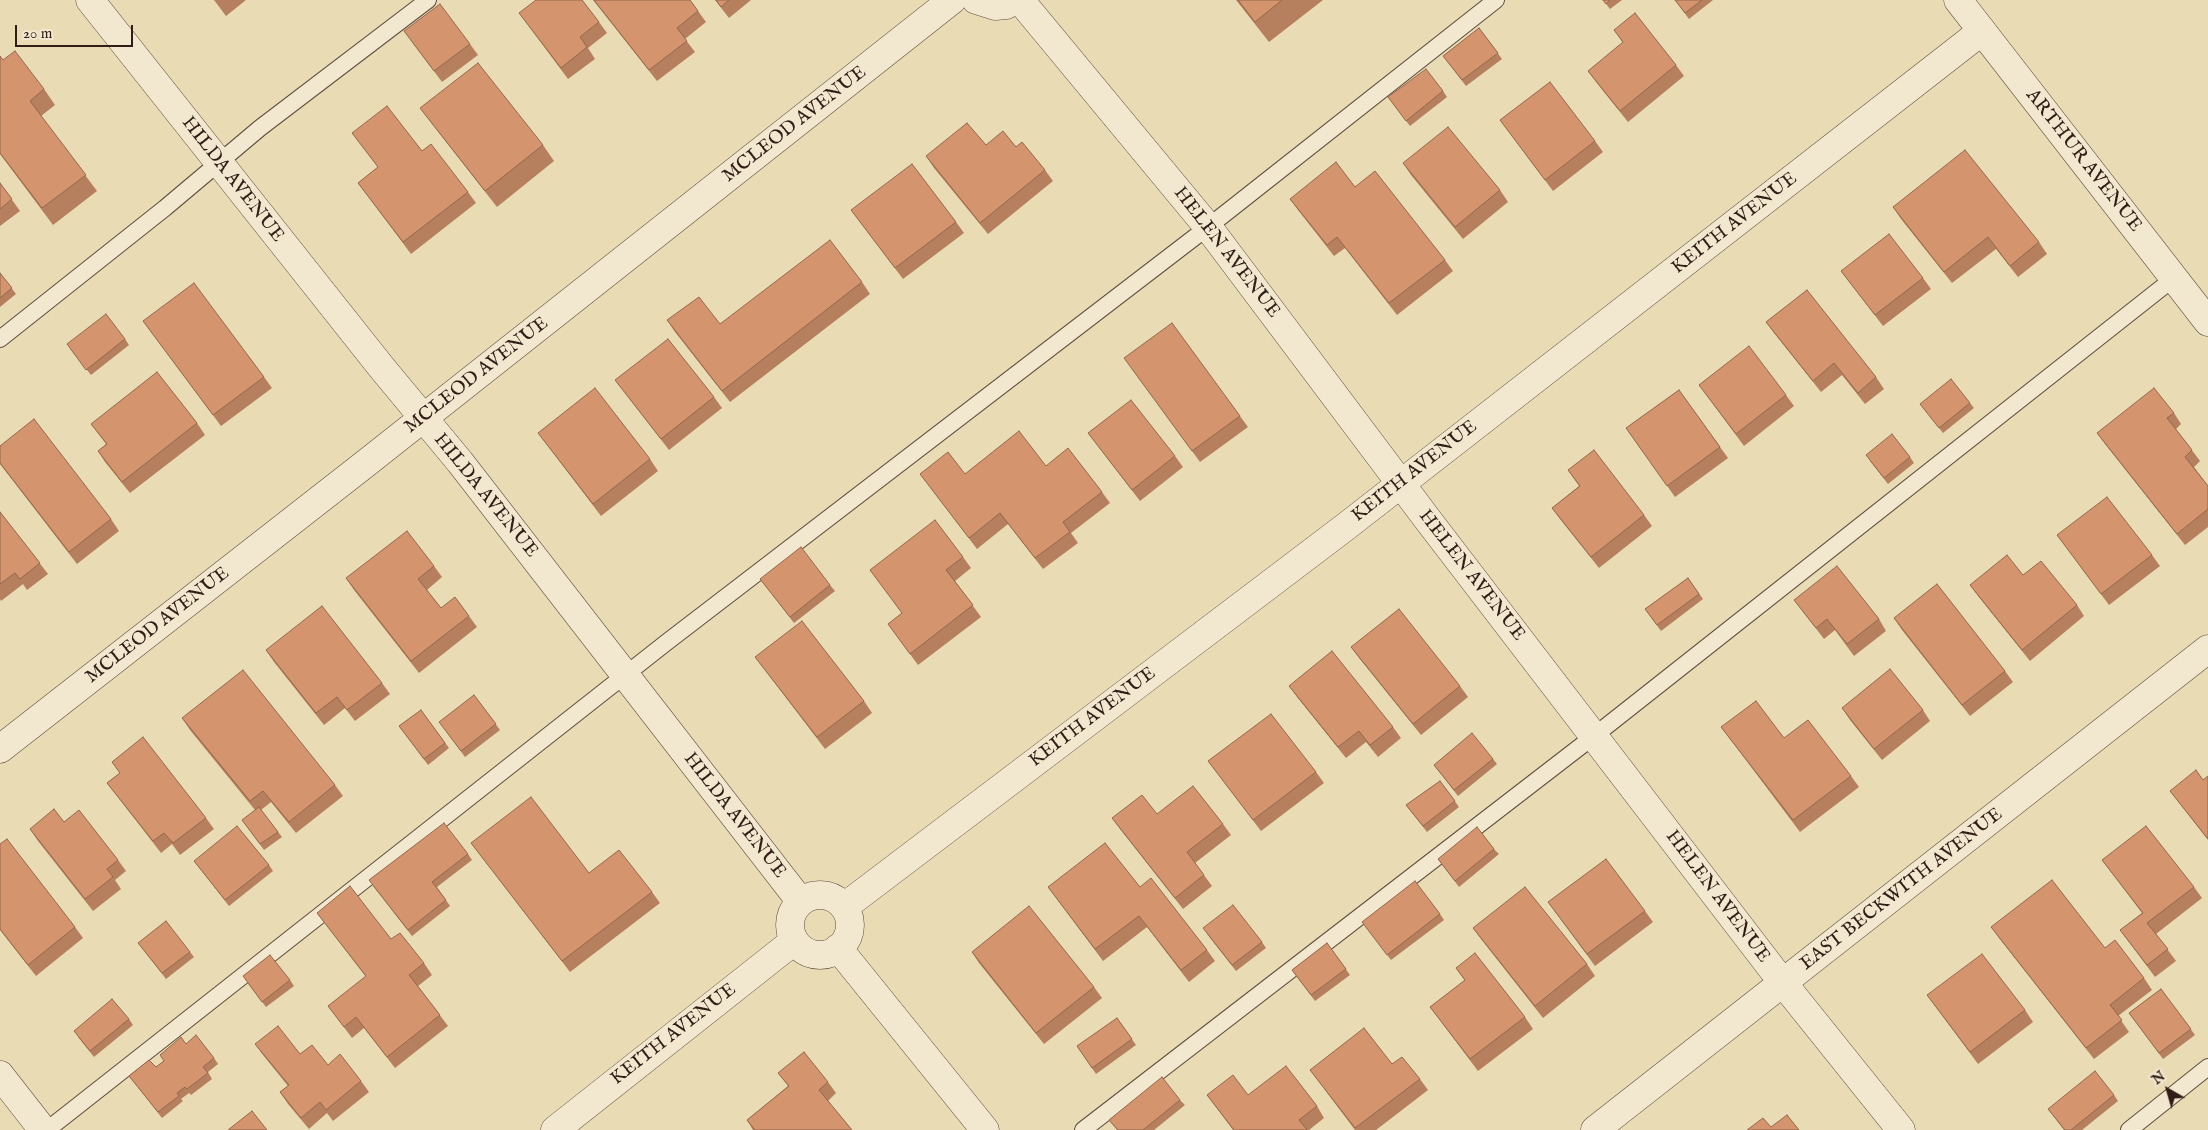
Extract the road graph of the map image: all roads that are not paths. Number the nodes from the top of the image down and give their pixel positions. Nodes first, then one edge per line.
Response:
1 (90, 0) edge
2 (428, 0) edge
3 (952, 0) edge
4 (976, 0) edge
5 (1015, 0) edge
6 (1020, 0) edge
7 (1496, 0) edge
8 (1958, 0) edge
9 (1982, 31) junction
10 (219, 164) junction
11 (1208, 226) junction
12 (2174, 278) junction
13 (2208, 322) edge
14 (0, 339) edge
15 (422, 418) junction
16 (1400, 484) junction
17 (2208, 649) edge
18 (625, 675) junction
19 (1594, 736) junction
20 (0, 749) edge
21 (801, 902) junction
22 (844, 907) junction
23 (794, 941) junction
24 (838, 948) junction
25 (1783, 983) junction
26 (2208, 1067) edge
27 (0, 1075) edge
28 (43, 1130) edge
29 (47, 1130) edge
30 (555, 1130) edge
31 (984, 1130) edge
32 (1082, 1130) edge
33 (1596, 1130) edge
34 (1901, 1130) edge
35 (2129, 1130) edge

1 - 10 street, HILDA AVENUE
2 - 10 lane
3 - 15 street, MCLEOD AVENUE
4 - 5 street
6 - 11 street, HELEN AVENUE
7 - 11 lane
8 - 9 street, ARTHUR AVENUE
9 - 12 street, ARTHUR AVENUE
9 - 16 street, KEITH AVENUE
10 - 14 lane
10 - 15 street, HILDA AVENUE
11 - 16 street, HELEN AVENUE
11 - 18 lane
12 - 13 street, ARTHUR AVENUE
12 - 19 lane
15 - 18 street, HILDA AVENUE
15 - 20 street, MCLEOD AVENUE
16 - 19 street, HELEN AVENUE
16 - 22 street, KEITH AVENUE
17 - 25 street, EAST BECKWITH AVENUE
18 - 21 street, HILDA AVENUE
18 - 29 lane
19 - 25 street, HELEN AVENUE
19 - 32 lane
21 - 22 street
21 - 23 street
22 - 24 street
23 - 24 street
23 - 30 street, KEITH AVENUE
24 - 31 street
25 - 33 street, EAST BECKWITH AVENUE
25 - 34 street, HELEN AVENUE
26 - 35 lane
27 - 28 street

